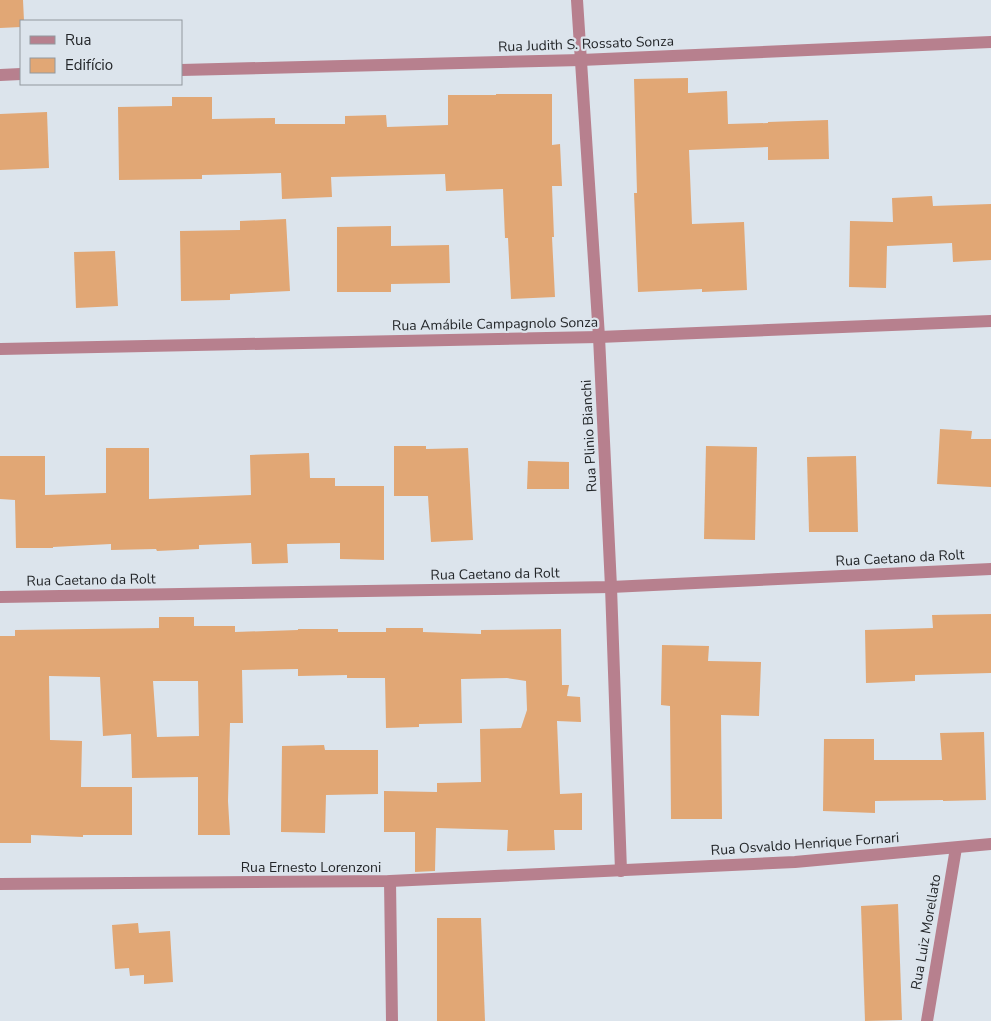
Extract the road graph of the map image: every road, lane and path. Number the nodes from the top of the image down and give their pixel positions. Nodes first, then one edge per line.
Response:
1 (577, 0) edge
2 (991, 42) edge
3 (581, 60) junction
4 (182, 70) edge
5 (20, 74) edge
6 (0, 75) edge
7 (991, 320) edge
8 (599, 337) junction
9 (0, 349) edge
10 (991, 568) edge
11 (611, 587) junction
12 (0, 596) edge
13 (991, 844) edge
14 (956, 848) junction
15 (621, 871) junction
16 (390, 881) junction
17 (0, 884) edge
18 (392, 1021) edge
19 (927, 1021) edge

1 - 3 street, Rua Plinio Bianchi
2 - 3 street, Rua Judith S. Rossato Sonza
3 - 4 street, Rua Judith S. Rossato Sonza
3 - 8 street, Rua Plinio Bianchi
5 - 6 street
7 - 8 street, Rua Amábile Campagnolo Sonza
8 - 9 street, Rua Amábile Campagnolo Sonza
8 - 11 street, Rua Plinio Bianchi
10 - 11 street, Rua Caetano da Rolt
11 - 12 street, Rua Caetano da Rolt
11 - 15 street, Rua Plinio Bianchi
13 - 14 street, Rua Osvaldo Henrique Fornari
14 - 15 street, Rua Osvaldo Henrique Fornari
14 - 19 street, Rua Luiz Morellato
15 - 16 street, Rua Ernesto Lorenzoni
16 - 17 street, Rua Ernesto Lorenzoni
16 - 18 street

